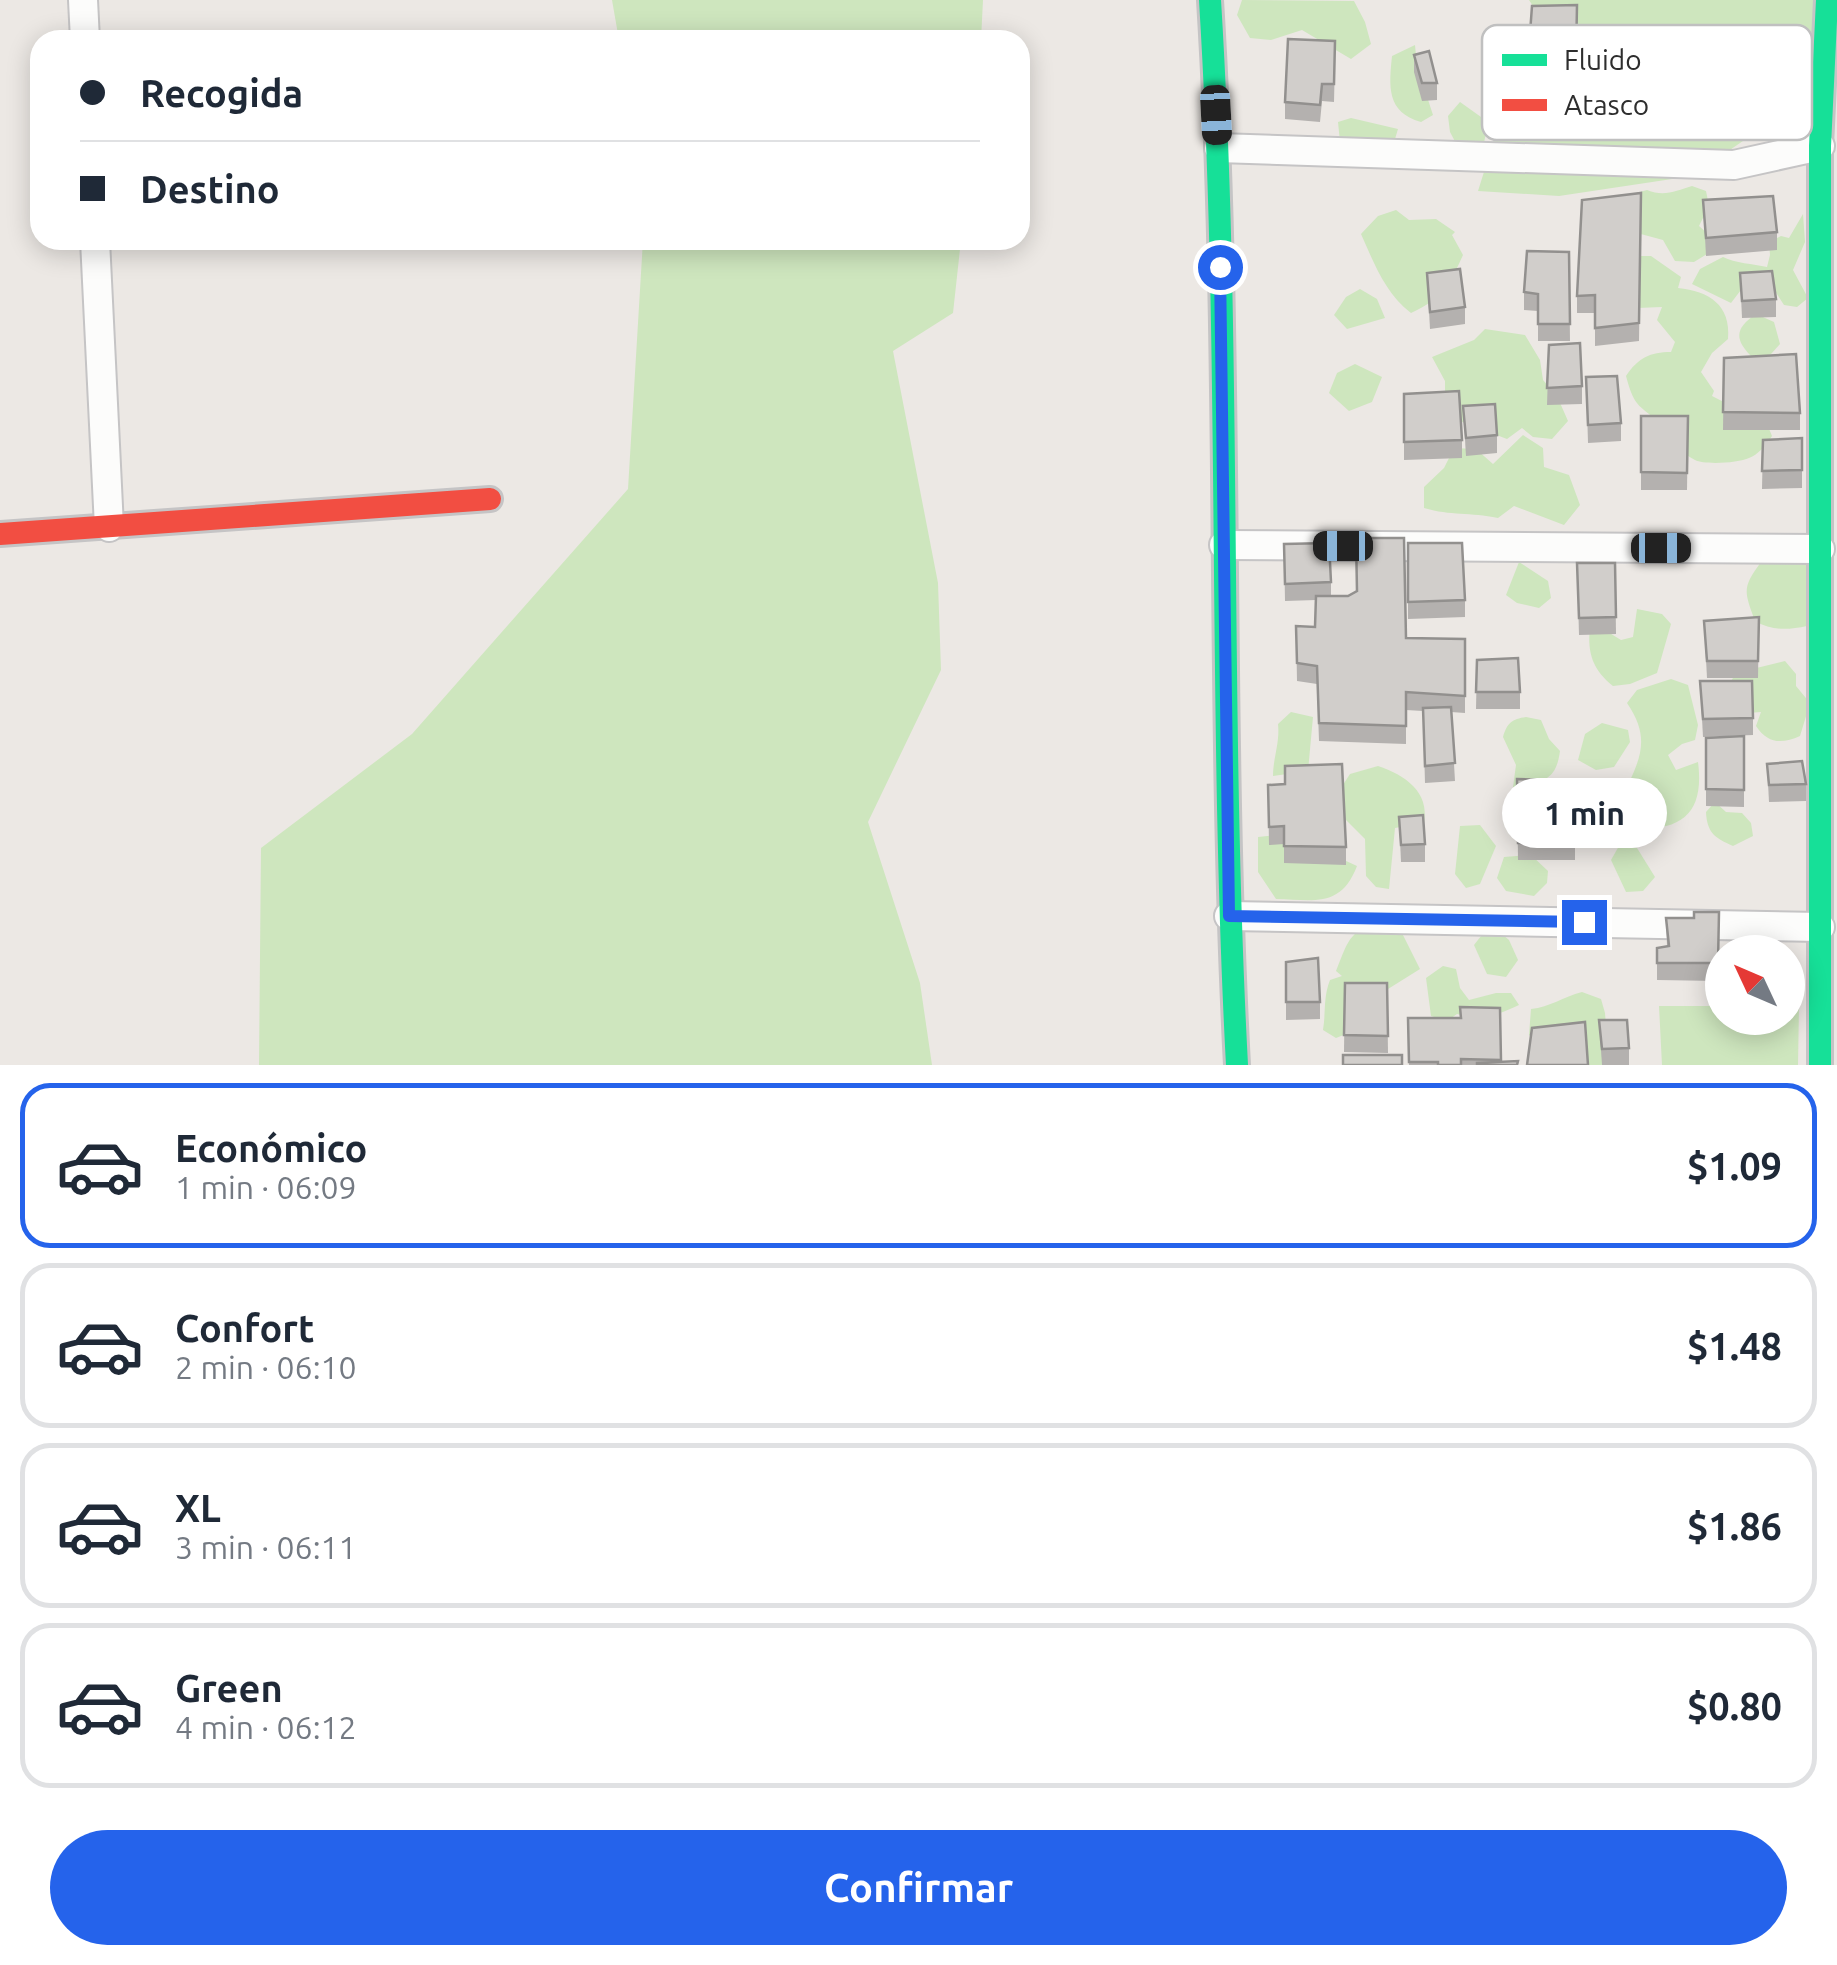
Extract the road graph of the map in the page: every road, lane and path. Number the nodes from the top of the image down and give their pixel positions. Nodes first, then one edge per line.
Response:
1 (83, 0) edge
2 (1210, 0) edge
3 (1826, 0) edge
4 (84, 30) edge
5 (1820, 146) junction
6 (1218, 148) junction
7 (95, 250) edge
8 (1829, 417) edge
9 (490, 499) dead end
10 (108, 527) junction
11 (0, 534) edge
12 (1224, 545) junction
13 (1820, 550) junction
14 (1229, 916) junction
15 (1820, 927) junction
16 (1237, 1065) edge
17 (1820, 1065) edge

1 - 4 street
2 - 6 street
3 - 5 street
5 - 6 street
5 - 8 street
6 - 12 street
7 - 10 street
8 - 13 street
9 - 10 street
10 - 11 street
12 - 13 street
12 - 14 street
13 - 15 street
14 - 15 street
14 - 16 street
15 - 17 street

